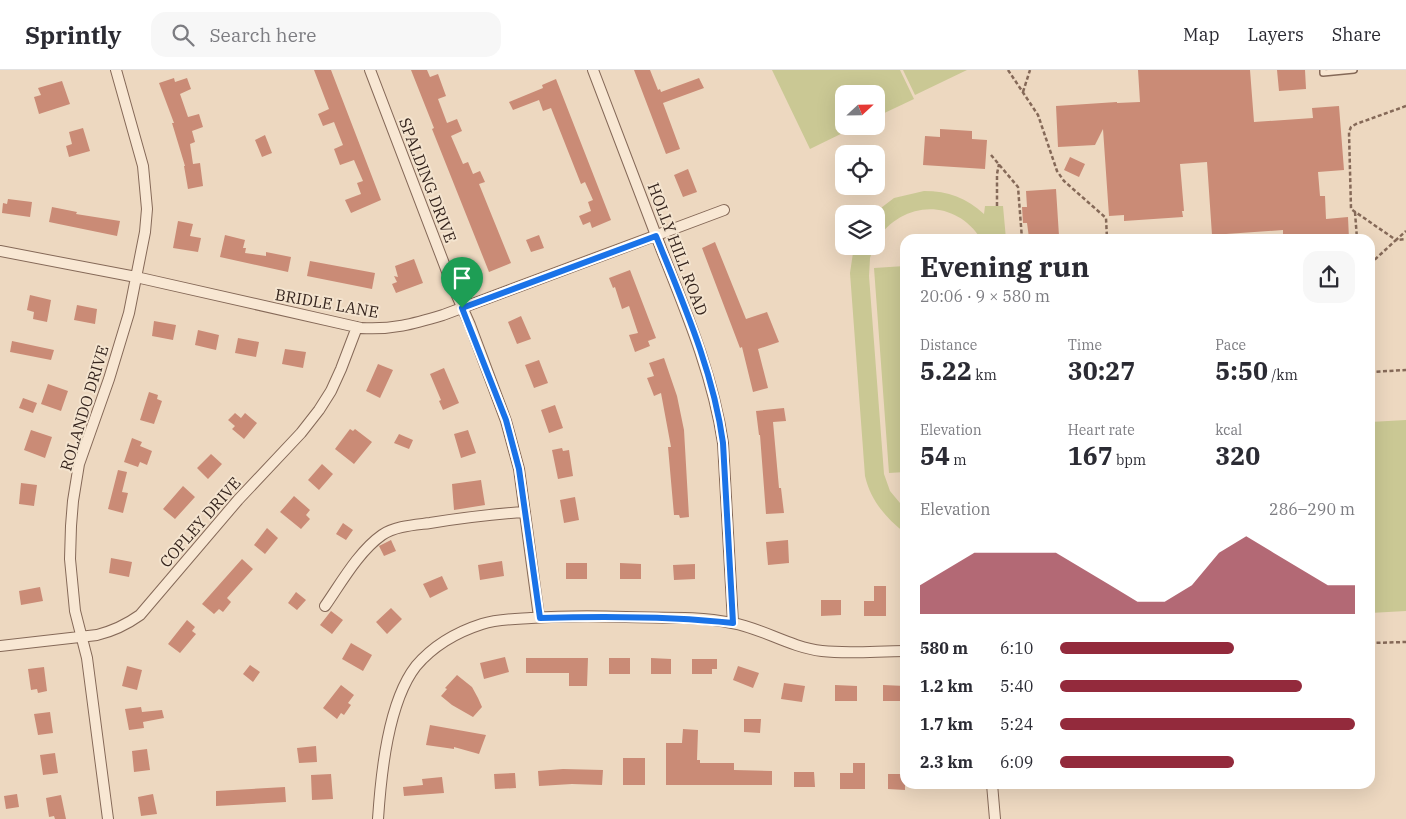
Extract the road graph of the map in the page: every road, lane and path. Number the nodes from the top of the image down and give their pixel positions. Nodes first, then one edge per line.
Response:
1 (116, 70) edge
2 (370, 70) edge
3 (593, 70) edge
4 (1008, 70) edge
5 (1030, 70) edge
6 (1323, 70) edge
7 (1354, 70) edge
8 (1023, 92) junction
9 (1406, 106) edge
10 (991, 155) dead end
11 (999, 164) junction
12 (997, 206) dead end
13 (724, 210) dead end
14 (1355, 212) junction
15 (1406, 231) edge
16 (1022, 234) edge
17 (1107, 234) edge
18 (1357, 234) edge
19 (656, 236) junction
20 (1406, 239) edge
21 (1396, 240) junction
22 (0, 251) edge
23 (1375, 259) edge
24 (136, 277) junction
25 (462, 308) junction
26 (357, 327) junction
27 (1406, 370) edge
28 (1375, 372) edge
29 (525, 512) junction
30 (325, 606) dead end
31 (540, 618) junction
32 (733, 623) junction
33 (81, 636) junction
34 (1375, 642) edge
35 (1406, 642) edge
36 (0, 646) edge
37 (900, 651) edge
38 (992, 789) edge
39 (108, 819) edge
40 (378, 819) edge
41 (995, 819) edge

1 - 24 street, ROLANDO DRIVE
2 - 25 street, SPALDING DRIVE
3 - 19 street, HOLLY HILL ROAD
4 - 8 path
5 - 8 path
6 - 7 lane
8 - 17 path
9 - 14 path
10 - 11 path
11 - 12 path
11 - 16 path
13 - 19 street, BRIDLE LANE
14 - 18 path
14 - 21 path
15 - 21 path
19 - 25 street, BRIDLE LANE
19 - 32 street, HOLLY HILL ROAD
20 - 21 path
21 - 23 path
22 - 24 street, BRIDLE LANE
24 - 26 street, BRIDLE LANE
24 - 33 street, ROLANDO DRIVE
25 - 26 street, BRIDLE LANE
25 - 29 street, SPALDING DRIVE
26 - 33 street, COPLEY DRIVE
27 - 28 path
29 - 30 street
29 - 31 street, SPALDING DRIVE
31 - 32 street
31 - 40 street
32 - 37 street
33 - 36 street, COPLEY DRIVE
33 - 39 street, ROLANDO DRIVE
34 - 35 path
38 - 41 street

